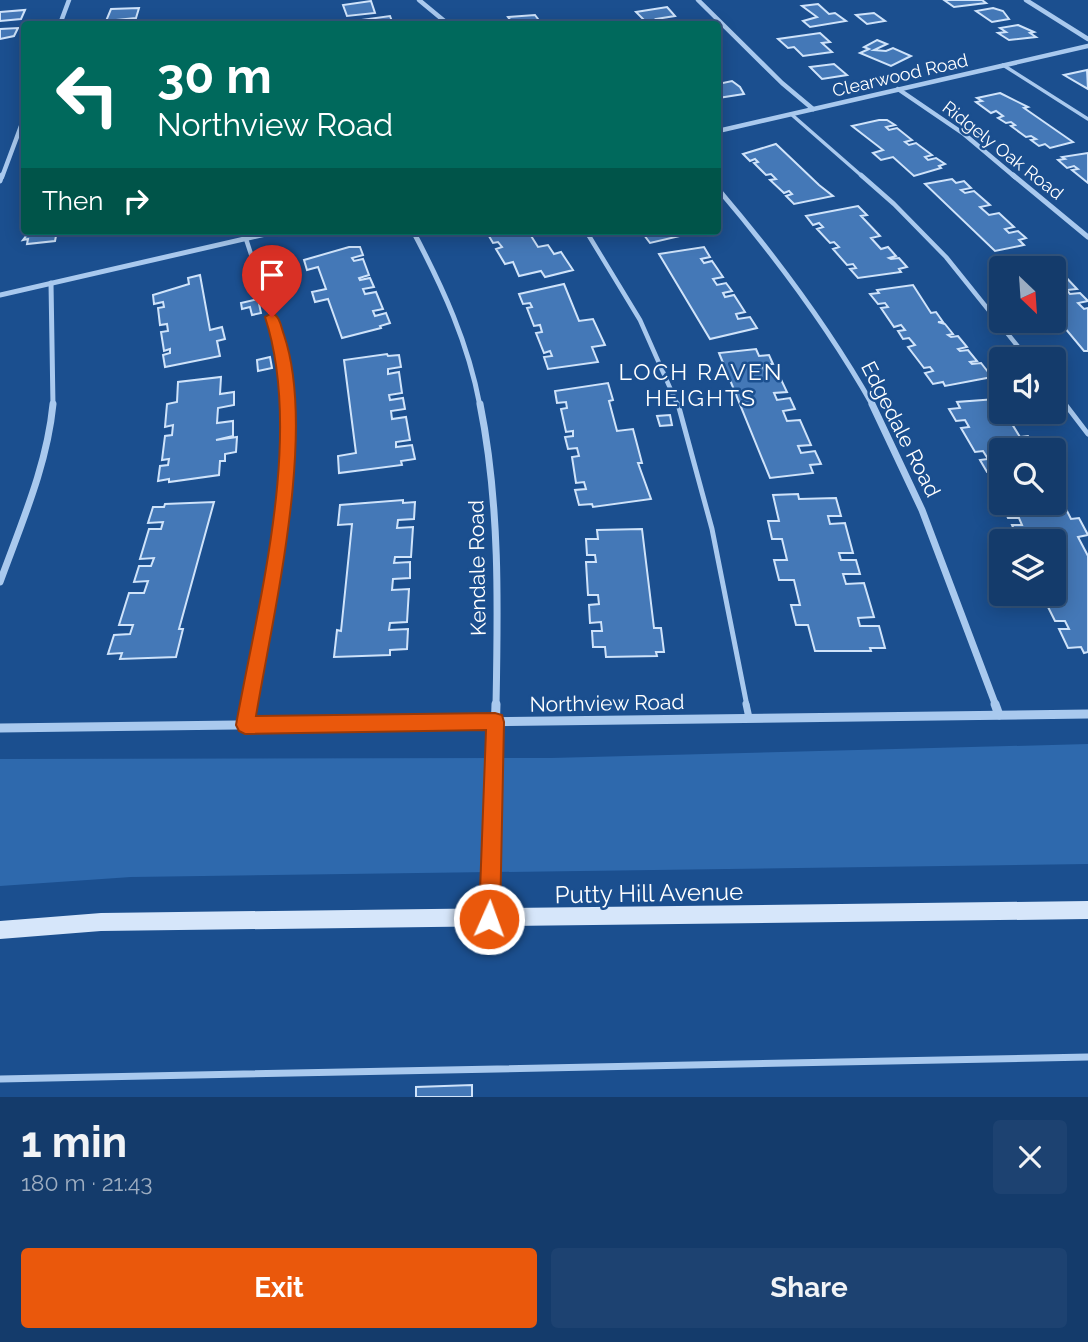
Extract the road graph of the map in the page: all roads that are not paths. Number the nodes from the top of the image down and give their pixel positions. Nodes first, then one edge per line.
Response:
1 (69, 0) edge
2 (419, 0) edge
3 (698, 0) edge
4 (1026, 0) edge
5 (61, 21) edge
6 (444, 21) edge
7 (719, 21) edge
8 (721, 23) edge
9 (1088, 38) edge
10 (1088, 46) edge
11 (1003, 65) junction
12 (898, 89) junction
13 (813, 109) junction
14 (791, 114) junction
15 (1088, 119) edge
16 (21, 126) edge
17 (721, 130) edge
18 (0, 181) edge
19 (721, 193) edge
20 (262, 235) edge
21 (415, 235) edge
22 (588, 235) edge
23 (1088, 237) edge
24 (246, 239) junction
25 (51, 283) junction
26 (0, 295) edge
27 (1018, 347) edge
28 (1066, 406) edge
29 (1088, 434) edge
30 (0, 582) edge
31 (1088, 714) edge
32 (999, 715) junction
33 (749, 718) junction
34 (495, 722) junction
35 (245, 725) junction
36 (0, 728) edge
37 (1088, 911) edge
38 (489, 919) junction
39 (0, 930) edge
40 (1088, 1057) edge
41 (0, 1079) edge

1 - 5 street
2 - 6 street
3 - 7 street
4 - 9 street
8 - 13 street
10 - 11 street, Clearwood Road
11 - 12 street, Clearwood Road
11 - 15 lane
12 - 13 street, Clearwood Road
12 - 23 street, Ridgely Oak Road
13 - 14 street, Clearwood Road
14 - 17 street, Clearwood Road
14 - 27 lane
16 - 18 street
19 - 32 street, Edgedale Road
20 - 24 street
21 - 34 street, Kendale Road
22 - 33 lane
24 - 25 street
24 - 35 lane
25 - 26 street
25 - 30 street
28 - 29 lane
31 - 32 street, Northview Road
32 - 33 street, Northview Road
33 - 34 street, Northview Road
34 - 35 street, Northview Road
34 - 38 street, Kendale Road
35 - 36 street, Northview Road
37 - 38 street, Putty Hill Avenue
38 - 39 street, Putty Hill Avenue
40 - 41 lane

